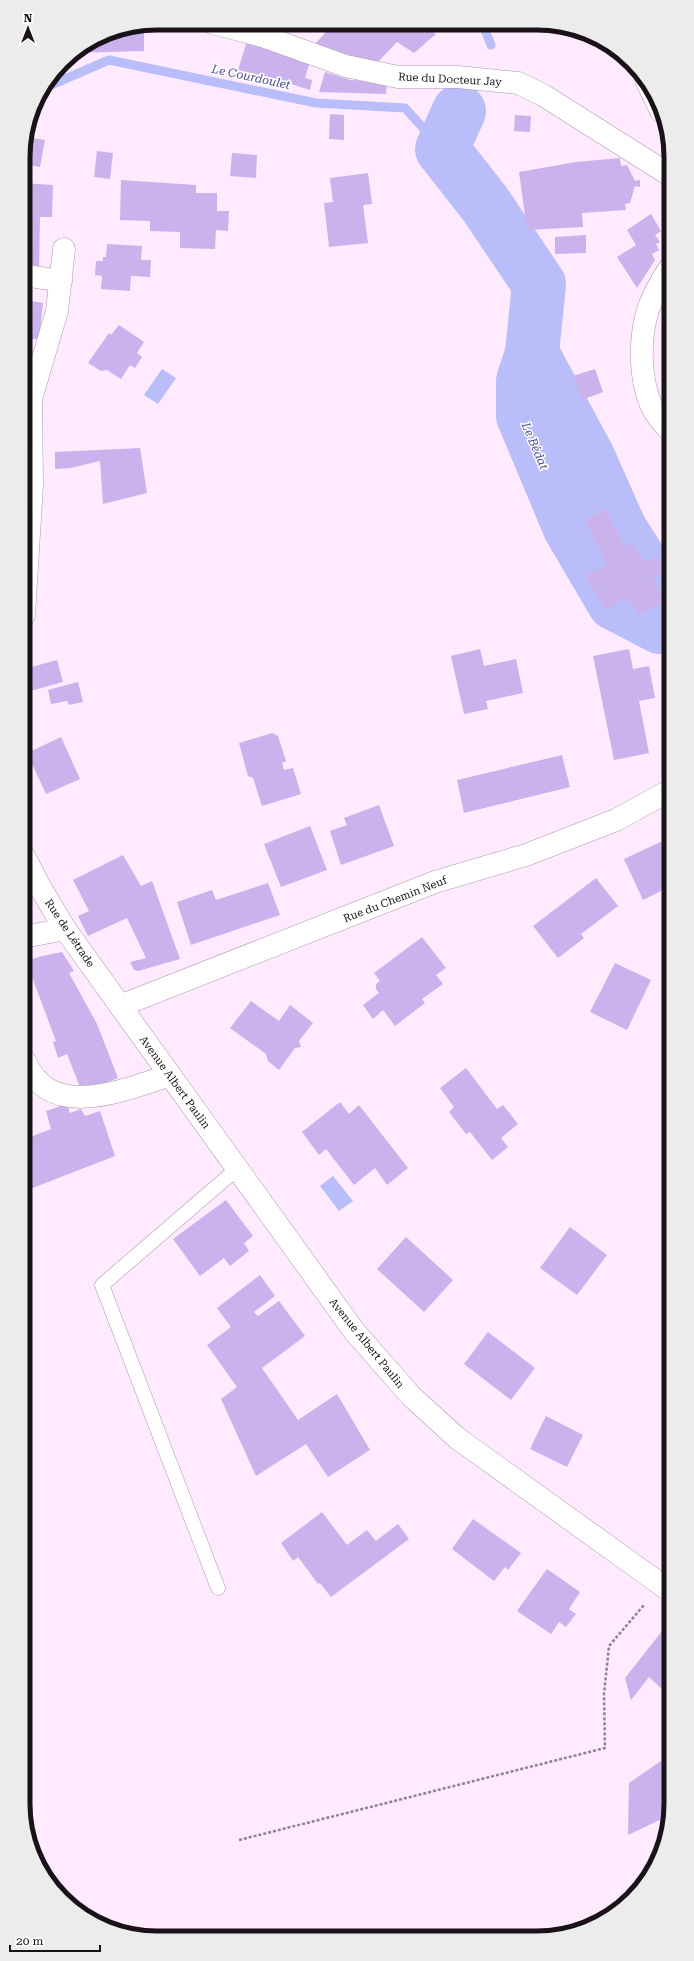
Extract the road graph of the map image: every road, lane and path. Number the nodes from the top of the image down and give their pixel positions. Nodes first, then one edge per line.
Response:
1 (239, 30) edge
2 (664, 171) edge
3 (64, 249) dead end
4 (30, 276) edge
5 (664, 278) edge
6 (61, 281) junction
7 (30, 394) edge
8 (664, 424) edge
9 (664, 794) edge
10 (30, 868) edge
11 (65, 929) junction
12 (30, 936) edge
13 (120, 1006) junction
14 (30, 1073) edge
15 (170, 1075) junction
16 (238, 1168) junction
17 (664, 1587) edge
18 (218, 1588) dead end
19 (664, 1590) edge
20 (239, 1840) dead end

1 - 2 street, Rue du Docteur Jay
3 - 6 street
4 - 6 street
5 - 8 street
6 - 7 street
9 - 13 street, Rue du Chemin Neuf
10 - 11 street, Rue de Létrade
11 - 12 street
11 - 13 street, Rue de Létrade
13 - 15 street, Avenue Albert Paulin
14 - 15 street
15 - 16 street, Avenue Albert Paulin
16 - 17 street, Avenue Albert Paulin
16 - 18 lane
19 - 20 path

